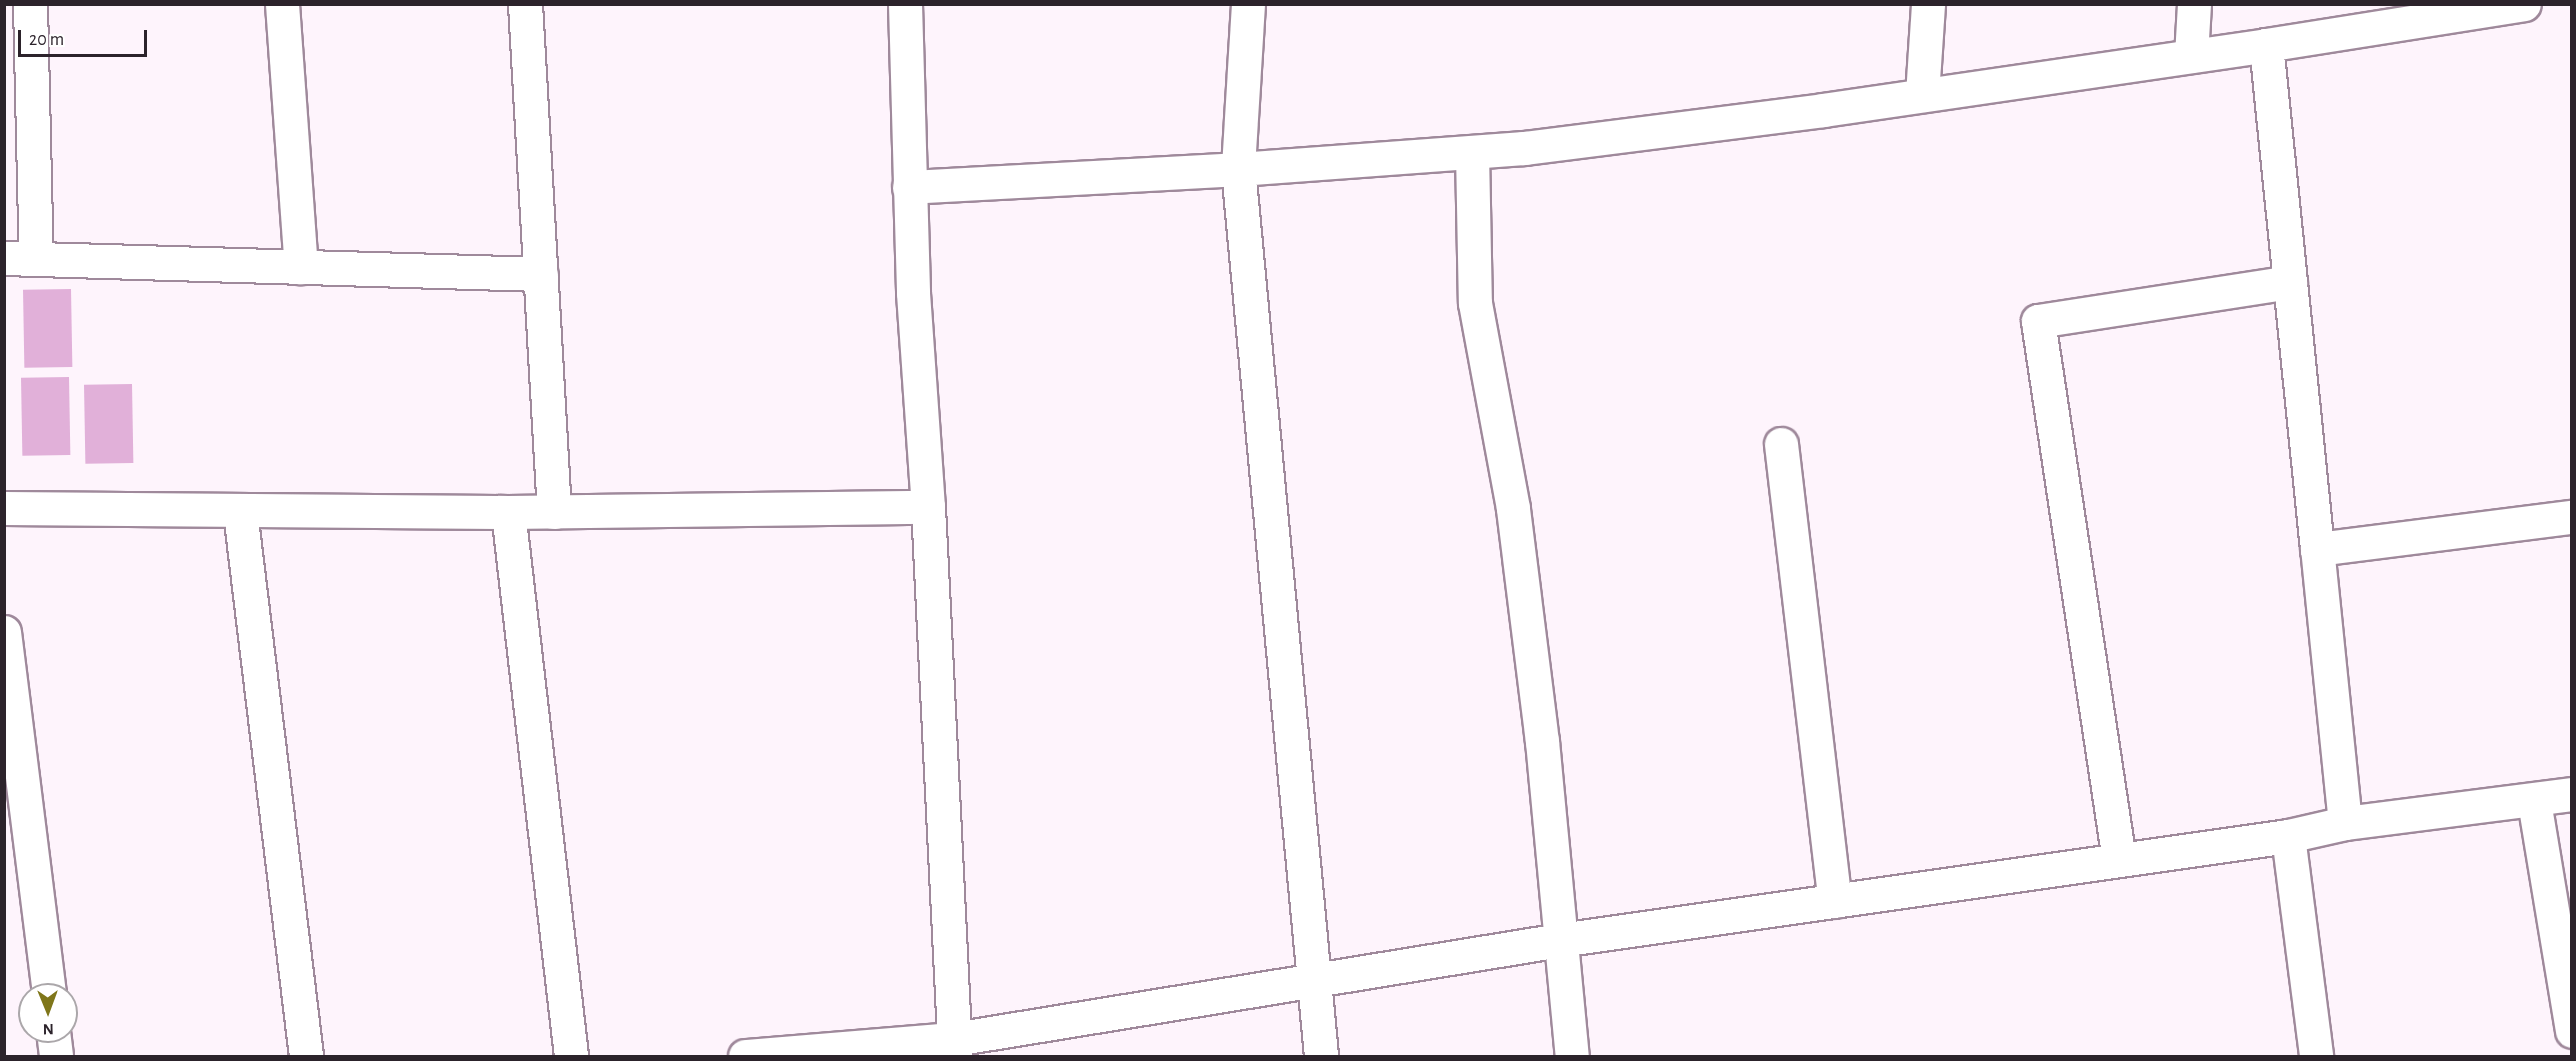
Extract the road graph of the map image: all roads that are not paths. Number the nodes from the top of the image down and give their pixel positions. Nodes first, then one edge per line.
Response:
1 (30, 4) edge
2 (282, 4) edge
3 (525, 4) edge
4 (904, 4) edge
5 (1248, 4) edge
6 (1928, 4) edge
7 (2194, 4) edge
8 (2524, 4) edge
9 (2439, 11) edge
10 (2266, 45) junction
11 (2192, 56) junction
12 (1922, 95) junction
13 (1472, 152) junction
14 (1238, 169) junction
15 (909, 187) junction
16 (20, 258) edge
17 (301, 267) junction
18 (541, 274) junction
19 (2290, 282) junction
20 (1781, 444) dead end
21 (928, 507) junction
22 (4, 508) edge
23 (240, 512) junction
24 (508, 512) junction
25 (554, 512) junction
26 (2571, 517) edge
27 (2317, 549) junction
28 (4, 632) edge
29 (2571, 794) edge
30 (2534, 801) junction
31 (2345, 823) junction
32 (2288, 836) junction
33 (2119, 860) junction
34 (1835, 902) junction
35 (1560, 940) junction
36 (1313, 979) junction
37 (48, 983) edge
38 (2571, 1031) edge
39 (955, 1048) edge
40 (306, 1056) edge
41 (571, 1056) edge
42 (745, 1056) edge
43 (1321, 1056) edge
44 (1572, 1056) edge
45 (2316, 1056) edge

1 - 16 street
2 - 17 street
3 - 18 street
4 - 15 street
5 - 14 street
6 - 12 street
7 - 11 street
8 - 9 street
9 - 10 street
10 - 11 street
10 - 19 street
11 - 12 street
12 - 13 street
13 - 14 street
13 - 35 street
14 - 15 street
14 - 36 street
15 - 21 street
16 - 17 street
17 - 18 street
18 - 25 street
19 - 27 street
19 - 33 street
20 - 34 street
21 - 25 street
21 - 39 street
22 - 23 street
23 - 24 street
23 - 40 street
24 - 25 street
24 - 41 street
26 - 27 street
27 - 31 street
28 - 37 street
29 - 30 street
30 - 31 street
30 - 38 street
31 - 32 street
32 - 33 street
32 - 45 street
33 - 34 street
34 - 35 street
35 - 36 street
35 - 44 street
36 - 39 street
36 - 43 street
39 - 42 street

